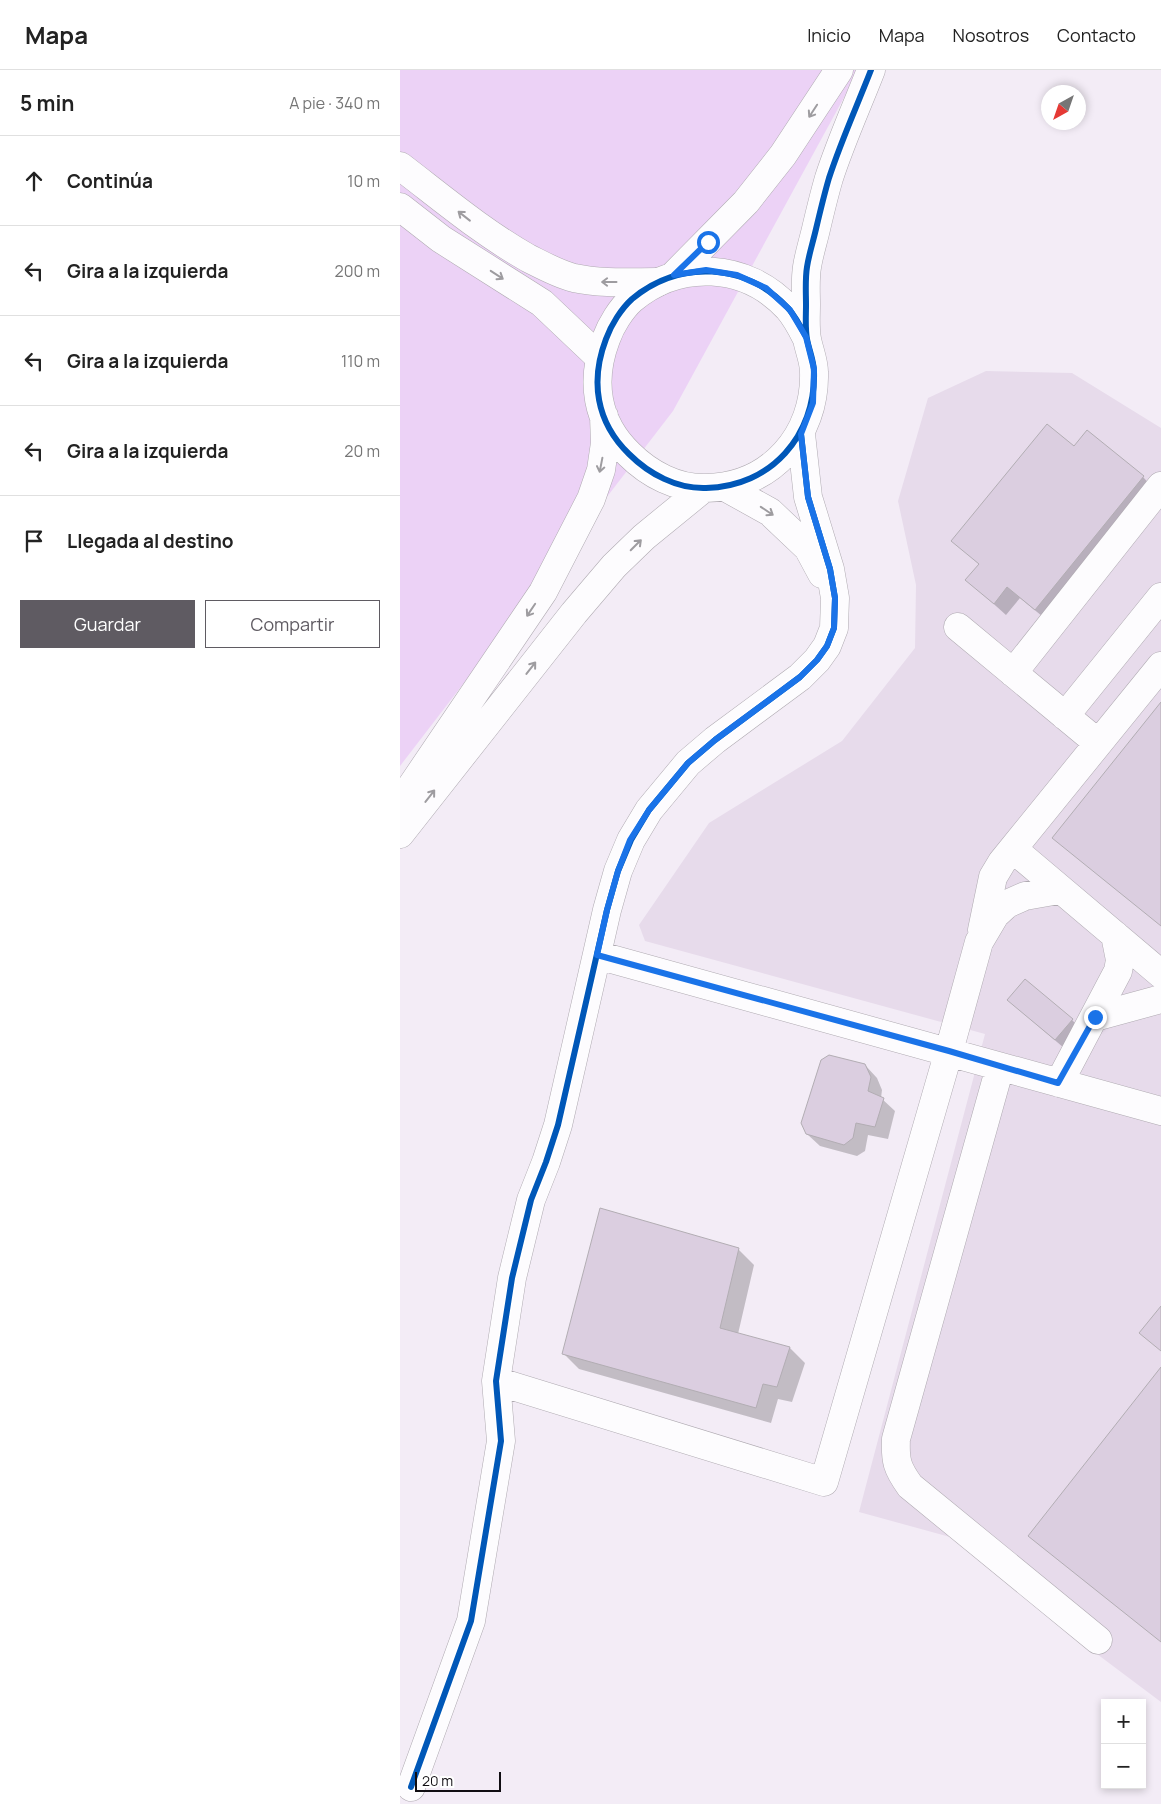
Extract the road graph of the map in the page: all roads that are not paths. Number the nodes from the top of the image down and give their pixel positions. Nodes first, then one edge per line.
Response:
1 (839, 70) edge
2 (871, 70) edge
3 (400, 166) edge
4 (400, 207) edge
5 (666, 279) junction
6 (806, 337) junction
7 (600, 357) junction
8 (604, 416) junction
9 (801, 434) junction
10 (1161, 486) edge
11 (715, 488) junction
12 (1161, 597) edge
13 (835, 598) junction
14 (958, 627) dead end
15 (1161, 666) edge
16 (1013, 673) junction
17 (1065, 716) junction
18 (1098, 743) junction
19 (400, 803) edge
20 (400, 834) edge
21 (1012, 850) junction
22 (1059, 890) junction
23 (1115, 935) junction
24 (979, 942) junction
25 (597, 955) junction
26 (1161, 974) edge
27 (1161, 999) edge
28 (1095, 1017) junction
29 (949, 1051) junction
30 (1000, 1067) junction
31 (1058, 1083) junction
32 (1161, 1111) edge
33 (496, 1381) junction
34 (1098, 1640) dead end
35 (411, 1787) dead end

1 -> 5 main road
2 - 6 main road
5 -> 3 main road
4 -> 7 main road
5 - 6 main road
5 - 7 main road
6 - 9 main road
7 - 8 main road
8 - 11 main road
8 -> 19 main road
9 - 11 main road
9 - 13 main road
10 - 16 main road
11 -> 13 main road
20 -> 11 main road
12 - 17 main road
13 - 25 main road
14 - 16 main road
15 - 18 main road
16 - 17 main road
17 - 18 main road
18 - 21 main road
21 - 22 main road
21 - 24 main road
22 - 23 main road
22 - 24 main road
23 - 26 main road
23 - 28 main road
24 - 29 main road
25 - 29 main road
25 - 33 main road
27 - 28 main road
28 - 31 main road
29 - 30 main road
29 - 33 main road
30 - 31 main road
30 - 34 main road
31 - 32 main road
33 - 35 main road

